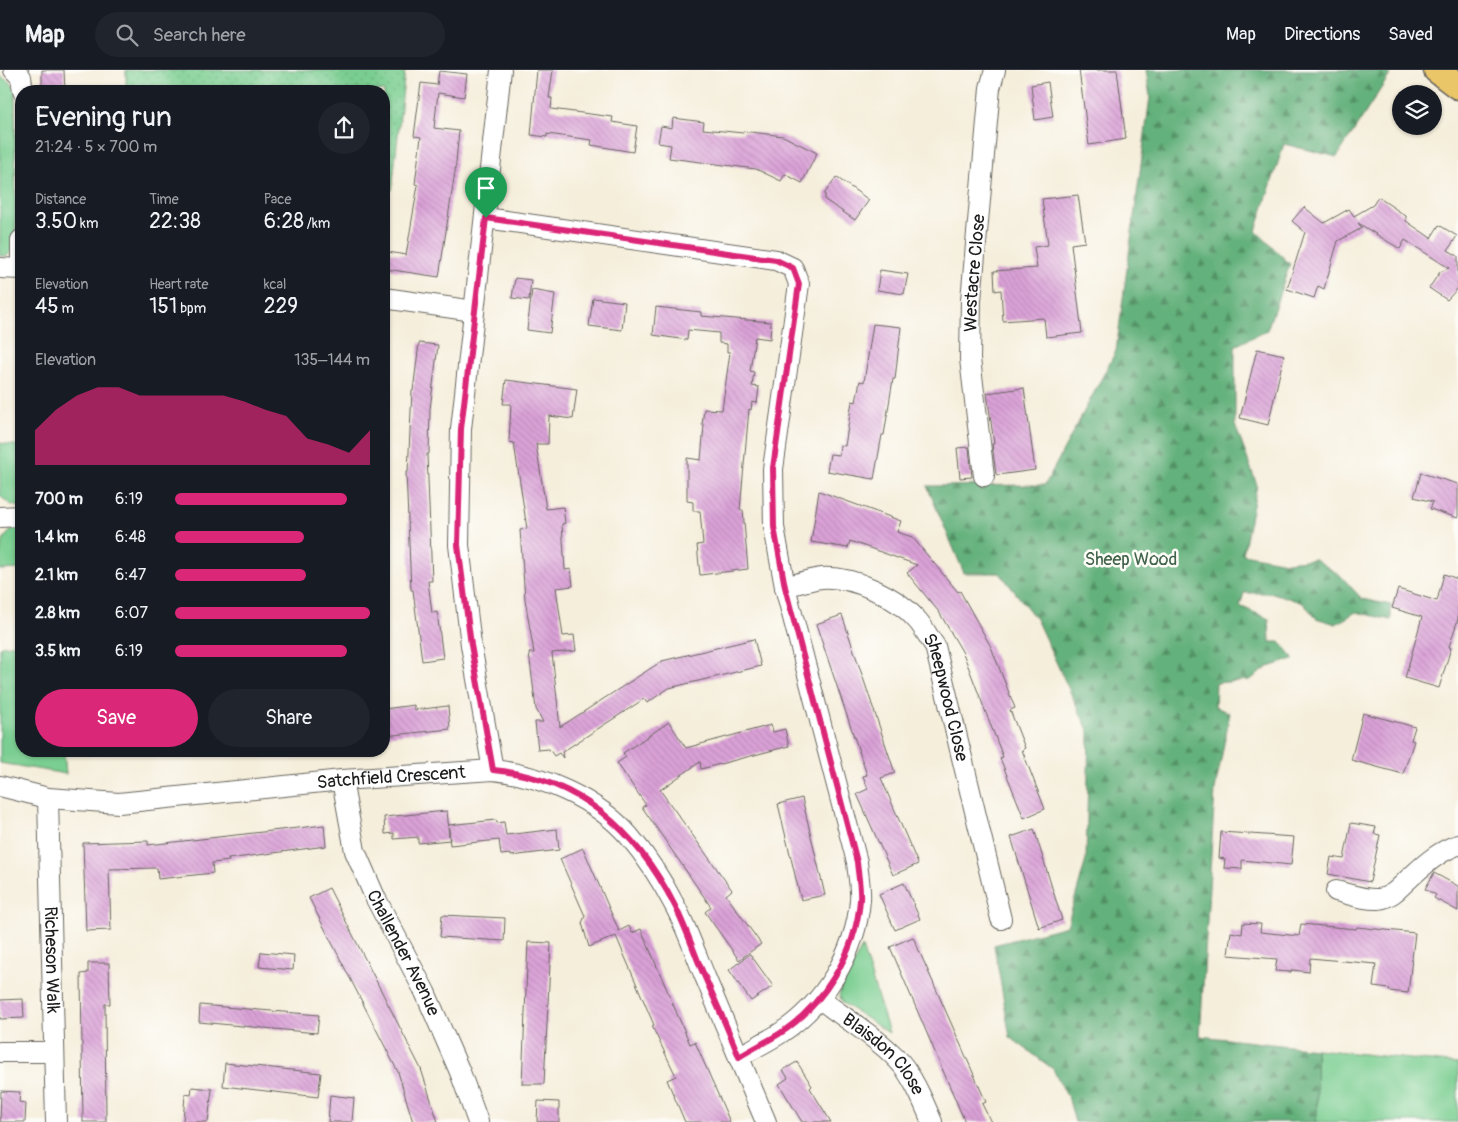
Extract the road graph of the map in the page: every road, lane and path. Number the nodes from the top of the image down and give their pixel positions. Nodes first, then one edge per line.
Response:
1 (14, 70) edge
2 (501, 70) edge
3 (995, 70) edge
4 (1437, 70) edge
5 (22, 85) edge
6 (1458, 86) edge
7 (486, 218) junction
8 (0, 268) edge
9 (15, 268) edge
10 (390, 299) edge
11 (474, 311) junction
12 (984, 476) dead end
13 (15, 516) edge
14 (0, 517) edge
15 (785, 587) junction
16 (493, 770) junction
17 (342, 780) junction
18 (0, 786) edge
19 (48, 798) junction
20 (1458, 845) edge
21 (1336, 891) dead end
22 (1001, 919) dead end
23 (820, 999) junction
24 (0, 1052) edge
25 (54, 1052) junction
26 (739, 1057) junction
27 (56, 1122) edge
28 (478, 1122) edge
29 (766, 1122) edge
30 (932, 1122) edge

1 - 5 street
2 - 7 street
3 - 12 street, Westacre Close
4 - 6 main road
7 - 11 street
7 - 15 street
8 - 9 street
10 - 11 street
11 - 16 street
13 - 14 street
15 - 22 street, Sheepwood Close
15 - 23 street
16 - 17 street, Satchfield Crescent
16 - 26 street, Satchfield Crescent
17 - 19 street, Satchfield Crescent
17 - 28 street, Challender Avenue
18 - 19 street, Satchfield Crescent
19 - 25 street, Richeson Walk
20 - 21 street
23 - 26 street
23 - 30 street, Blaisdon Close
24 - 25 street
25 - 27 street, Richeson Walk
26 - 29 street, Satchfield Crescent

